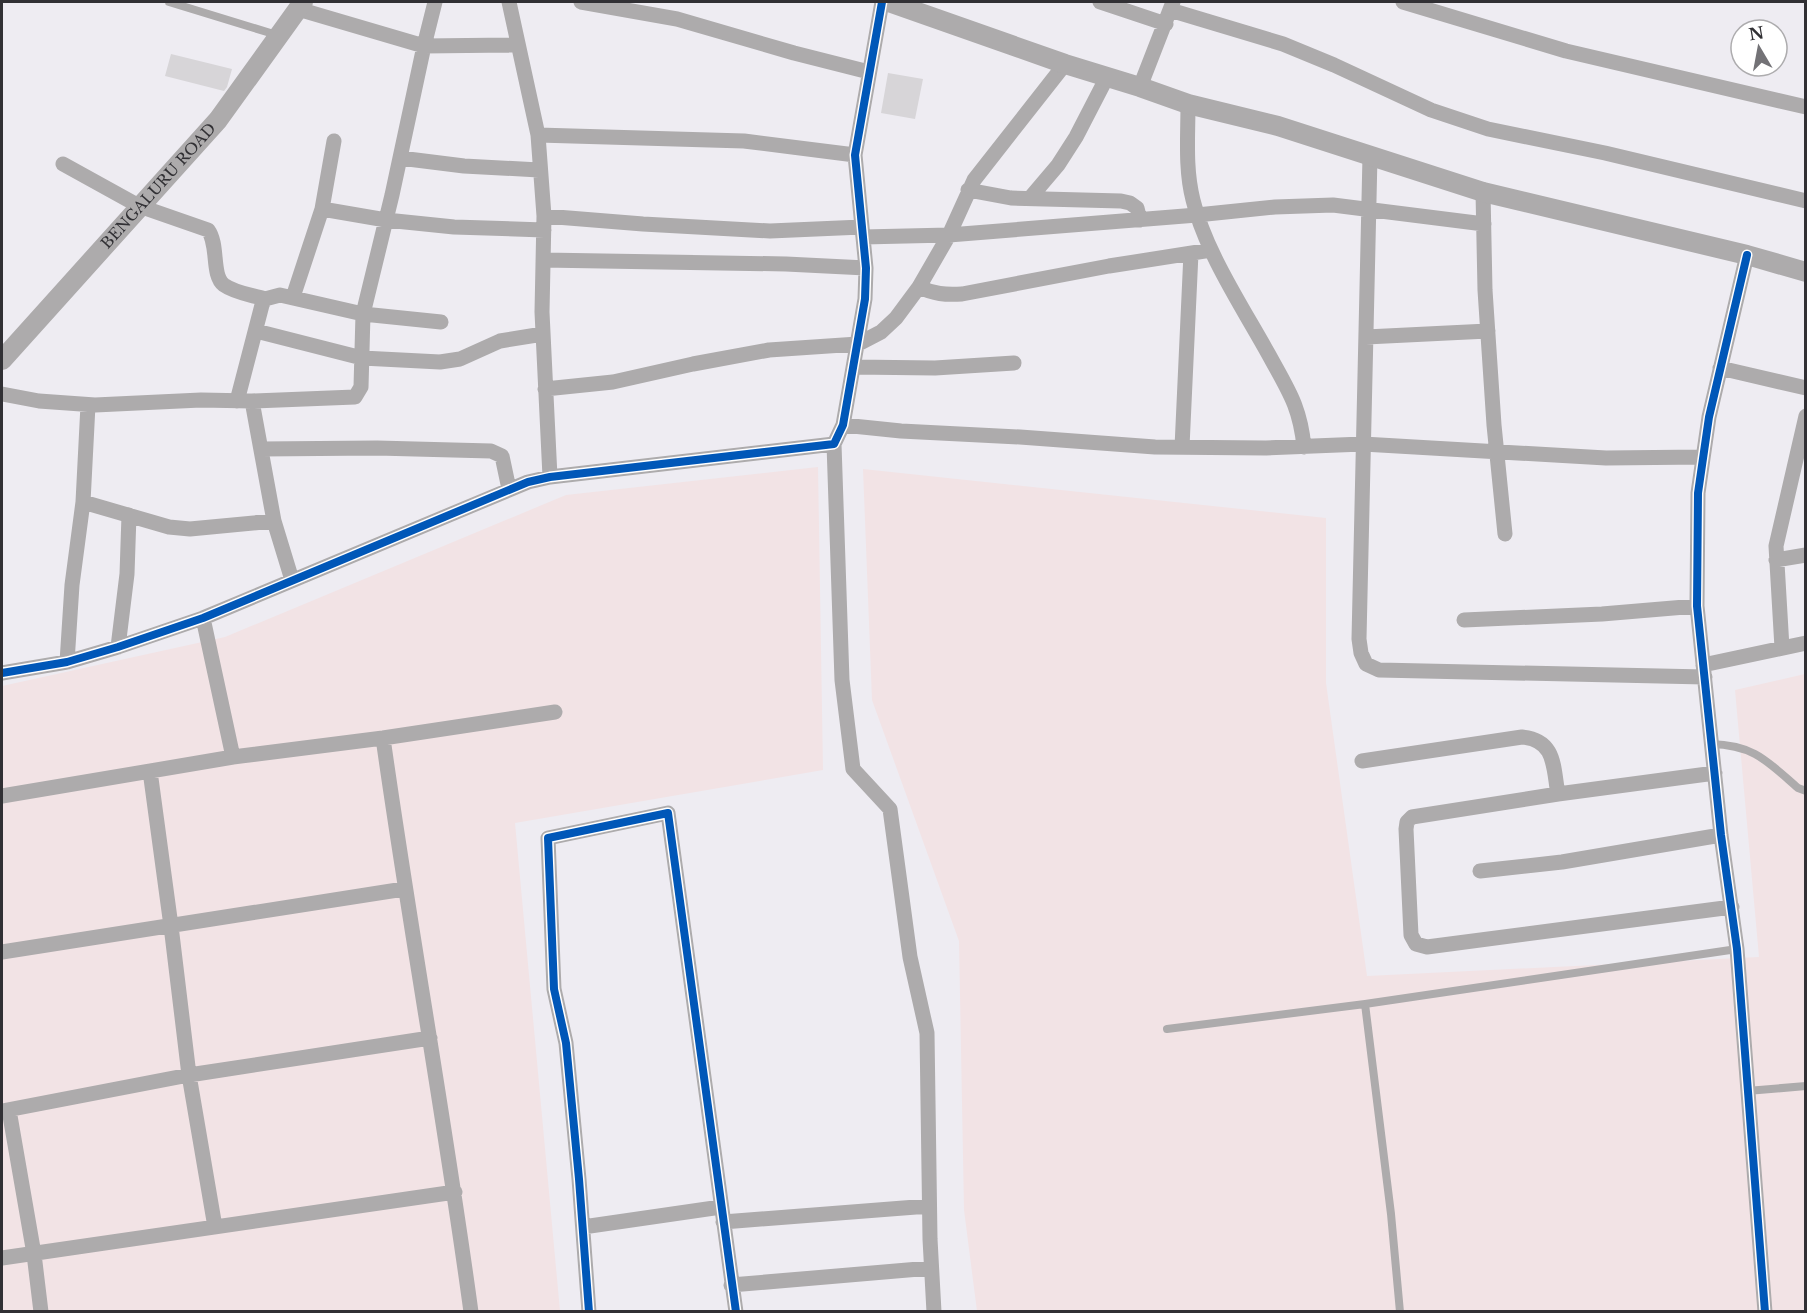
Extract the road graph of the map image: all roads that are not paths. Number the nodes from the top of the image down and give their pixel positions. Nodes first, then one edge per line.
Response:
1 (170, 2) edge
2 (435, 2) edge
3 (509, 2) edge
4 (581, 2) edge
5 (882, 2) edge
6 (889, 2) edge
7 (1100, 2) edge
8 (1403, 2) edge
9 (301, 5) edge
10 (1170, 12) edge
11 (279, 36) junction
12 (517, 45) junction
13 (424, 46) junction
14 (1065, 64) junction
15 (869, 72) junction
16 (1107, 77) junction
17 (1140, 87) junction
18 (1188, 104) junction
19 (1806, 107) edge
20 (538, 135) junction
21 (334, 141) dead end
22 (855, 155) junction
23 (1370, 156) junction
24 (400, 158) junction
25 (63, 164) dead end
26 (539, 170) junction
27 (968, 190) junction
28 (1483, 192) junction
29 (1030, 198) junction
30 (1806, 201) edge
31 (140, 206) junction
32 (322, 209) junction
33 (1369, 211) junction
34 (1197, 215) junction
35 (1140, 219) junction
36 (386, 220) junction
37 (544, 223) junction
38 (1485, 224) junction
39 (862, 232) junction
40 (949, 235) junction
41 (1211, 250) junction
42 (1191, 253) junction
43 (1747, 255) junction
44 (543, 260) junction
45 (866, 268) junction
46 (1806, 272) edge
47 (919, 287) junction
48 (293, 297) junction
49 (265, 299) junction
50 (363, 314) junction
51 (441, 322) dead end
52 (256, 331) junction
53 (1488, 332) junction
54 (543, 334) junction
55 (1366, 337) junction
56 (858, 344) junction
57 (362, 358) junction
58 (2, 360) edge
59 (1014, 363) dead end
60 (854, 367) junction
61 (1720, 368) junction
62 (1806, 388) edge
63 (546, 389) junction
64 (2, 394) edge
65 (245, 401) junction
66 (88, 405) junction
67 (1806, 416) edge
68 (843, 425) junction
69 (834, 444) junction
70 (1363, 444) junction
71 (1182, 447) junction
72 (1304, 447) junction
73 (261, 449) junction
74 (1496, 453) junction
75 (1703, 457) junction
76 (549, 477) junction
77 (509, 489) junction
78 (83, 502) junction
79 (129, 515) junction
80 (274, 521) junction
81 (1505, 534) dead end
82 (1806, 555) edge
83 (1776, 560) junction
84 (292, 580) junction
85 (1697, 606) junction
86 (203, 618) junction
87 (1464, 620) dead end
88 (1806, 643) edge
89 (118, 647) junction
90 (1782, 648) junction
91 (67, 662) junction
92 (1704, 671) junction
93 (2, 673) edge
94 (555, 712) dead end
95 (383, 738) junction
96 (1711, 744) junction
97 (233, 757) junction
98 (1362, 761) dead end
99 (150, 771) junction
100 (1715, 773) junction
101 (1806, 791) edge
102 (1558, 795) junction
103 (2, 796) edge
104 (1720, 835) junction
105 (1480, 871) dead end
106 (404, 889) junction
107 (1732, 907) junction
108 (171, 926) junction
109 (1737, 949) junction
110 (2, 952) edge
111 (1365, 1004) junction
112 (1167, 1029) dead end
113 (430, 1038) junction
114 (189, 1075) junction
115 (1806, 1086) edge
116 (1748, 1091) junction
117 (5, 1111) edge
118 (455, 1192) junction
119 (929, 1206) junction
120 (722, 1215) junction
121 (215, 1227) junction
122 (583, 1227) junction
123 (34, 1254) junction
124 (2, 1258) edge
125 (931, 1269) junction
126 (731, 1285) junction
127 (41, 1311) edge
128 (471, 1311) edge
129 (589, 1311) edge
130 (736, 1311) edge
131 (934, 1311) edge
132 (1400, 1311) edge
133 (1765, 1311) edge

1 - 11 lane
2 - 13 street
3 - 12 street
4 - 15 street
5 - 15 street
6 - 14 street
7 - 10 street
8 - 19 street
9 - 11 street, BENGALURU ROAD
9 - 13 street
10 - 17 street
10 - 30 street
11 - 31 street, BENGALURU ROAD
12 - 13 street
12 - 20 street
13 - 24 street
14 - 16 street
14 - 27 street
15 - 22 street
16 - 17 street
16 - 29 street
17 - 18 street
18 - 23 street
18 - 34 street
20 - 22 street
20 - 26 street
21 - 32 street
22 - 39 street
23 - 28 street
23 - 33 street
24 - 26 street
24 - 36 street
25 - 31 street
26 - 37 street
27 - 29 street
27 - 40 street
28 - 38 street
28 - 43 street
29 - 35 street
31 - 49 street
31 - 58 street, BENGALURU ROAD
32 - 36 street
32 - 48 street
33 - 34 street
33 - 38 street
33 - 55 street
34 - 35 street
34 - 41 street
35 - 40 street
36 - 37 street
36 - 50 street
37 - 39 street
37 - 44 street
38 - 53 street
39 - 40 street
39 - 45 street
40 - 47 street
41 - 42 street
41 - 72 street
42 - 47 street
42 - 71 street
43 - 46 street
43 - 61 street
44 - 45 street
44 - 54 street
45 - 56 street
47 - 56 street
48 - 49 street
48 - 50 street
49 - 52 street
50 - 51 street
50 - 57 street
52 - 57 street
52 - 65 street
53 - 55 street
53 - 74 street
54 - 57 street
54 - 63 street
55 - 70 street
56 - 60 street
56 - 63 street
57 - 65 street
59 - 60 street
60 - 68 street
61 - 62 street
61 - 75 street
63 - 76 street
64 - 66 street
65 - 66 street
65 - 73 street
66 - 78 street
67 - 83 street
68 - 69 street
68 - 71 street
69 - 76 street
69 - 119 street
70 - 72 street
70 - 74 street
70 - 92 street
71 - 72 street
73 - 77 street
73 - 80 street
74 - 75 street
74 - 81 street
75 - 85 street
76 - 77 street
77 - 84 street
78 - 79 street
78 - 91 street
79 - 80 street
79 - 89 street
80 - 84 street
82 - 83 street
83 - 90 street
84 - 86 street
85 - 87 street
85 - 92 street
86 - 89 street
86 - 97 street
88 - 90 street
89 - 91 street
90 - 92 street
91 - 93 street
92 - 96 street
94 - 95 street
95 - 97 street
95 - 106 street
96 - 100 street
96 - 101 lane
97 - 99 street
98 - 102 street
99 - 103 street
99 - 108 street
100 - 102 street
100 - 104 street
102 - 107 street
104 - 105 street
104 - 107 street
106 - 108 street
106 - 113 street
107 - 109 street
108 - 110 street
108 - 114 street
109 - 111 lane
109 - 116 street
111 - 112 lane
111 - 132 lane
113 - 114 street
113 - 118 street
114 - 117 street
114 - 121 street
115 - 116 lane
116 - 133 street
117 - 123 street
118 - 121 street
118 - 128 street
119 - 120 street
119 - 125 street
120 - 122 street
120 - 122 street
120 - 126 street
121 - 123 street
122 - 129 street
123 - 124 street
123 - 127 street
125 - 126 street
125 - 131 street
126 - 130 street

